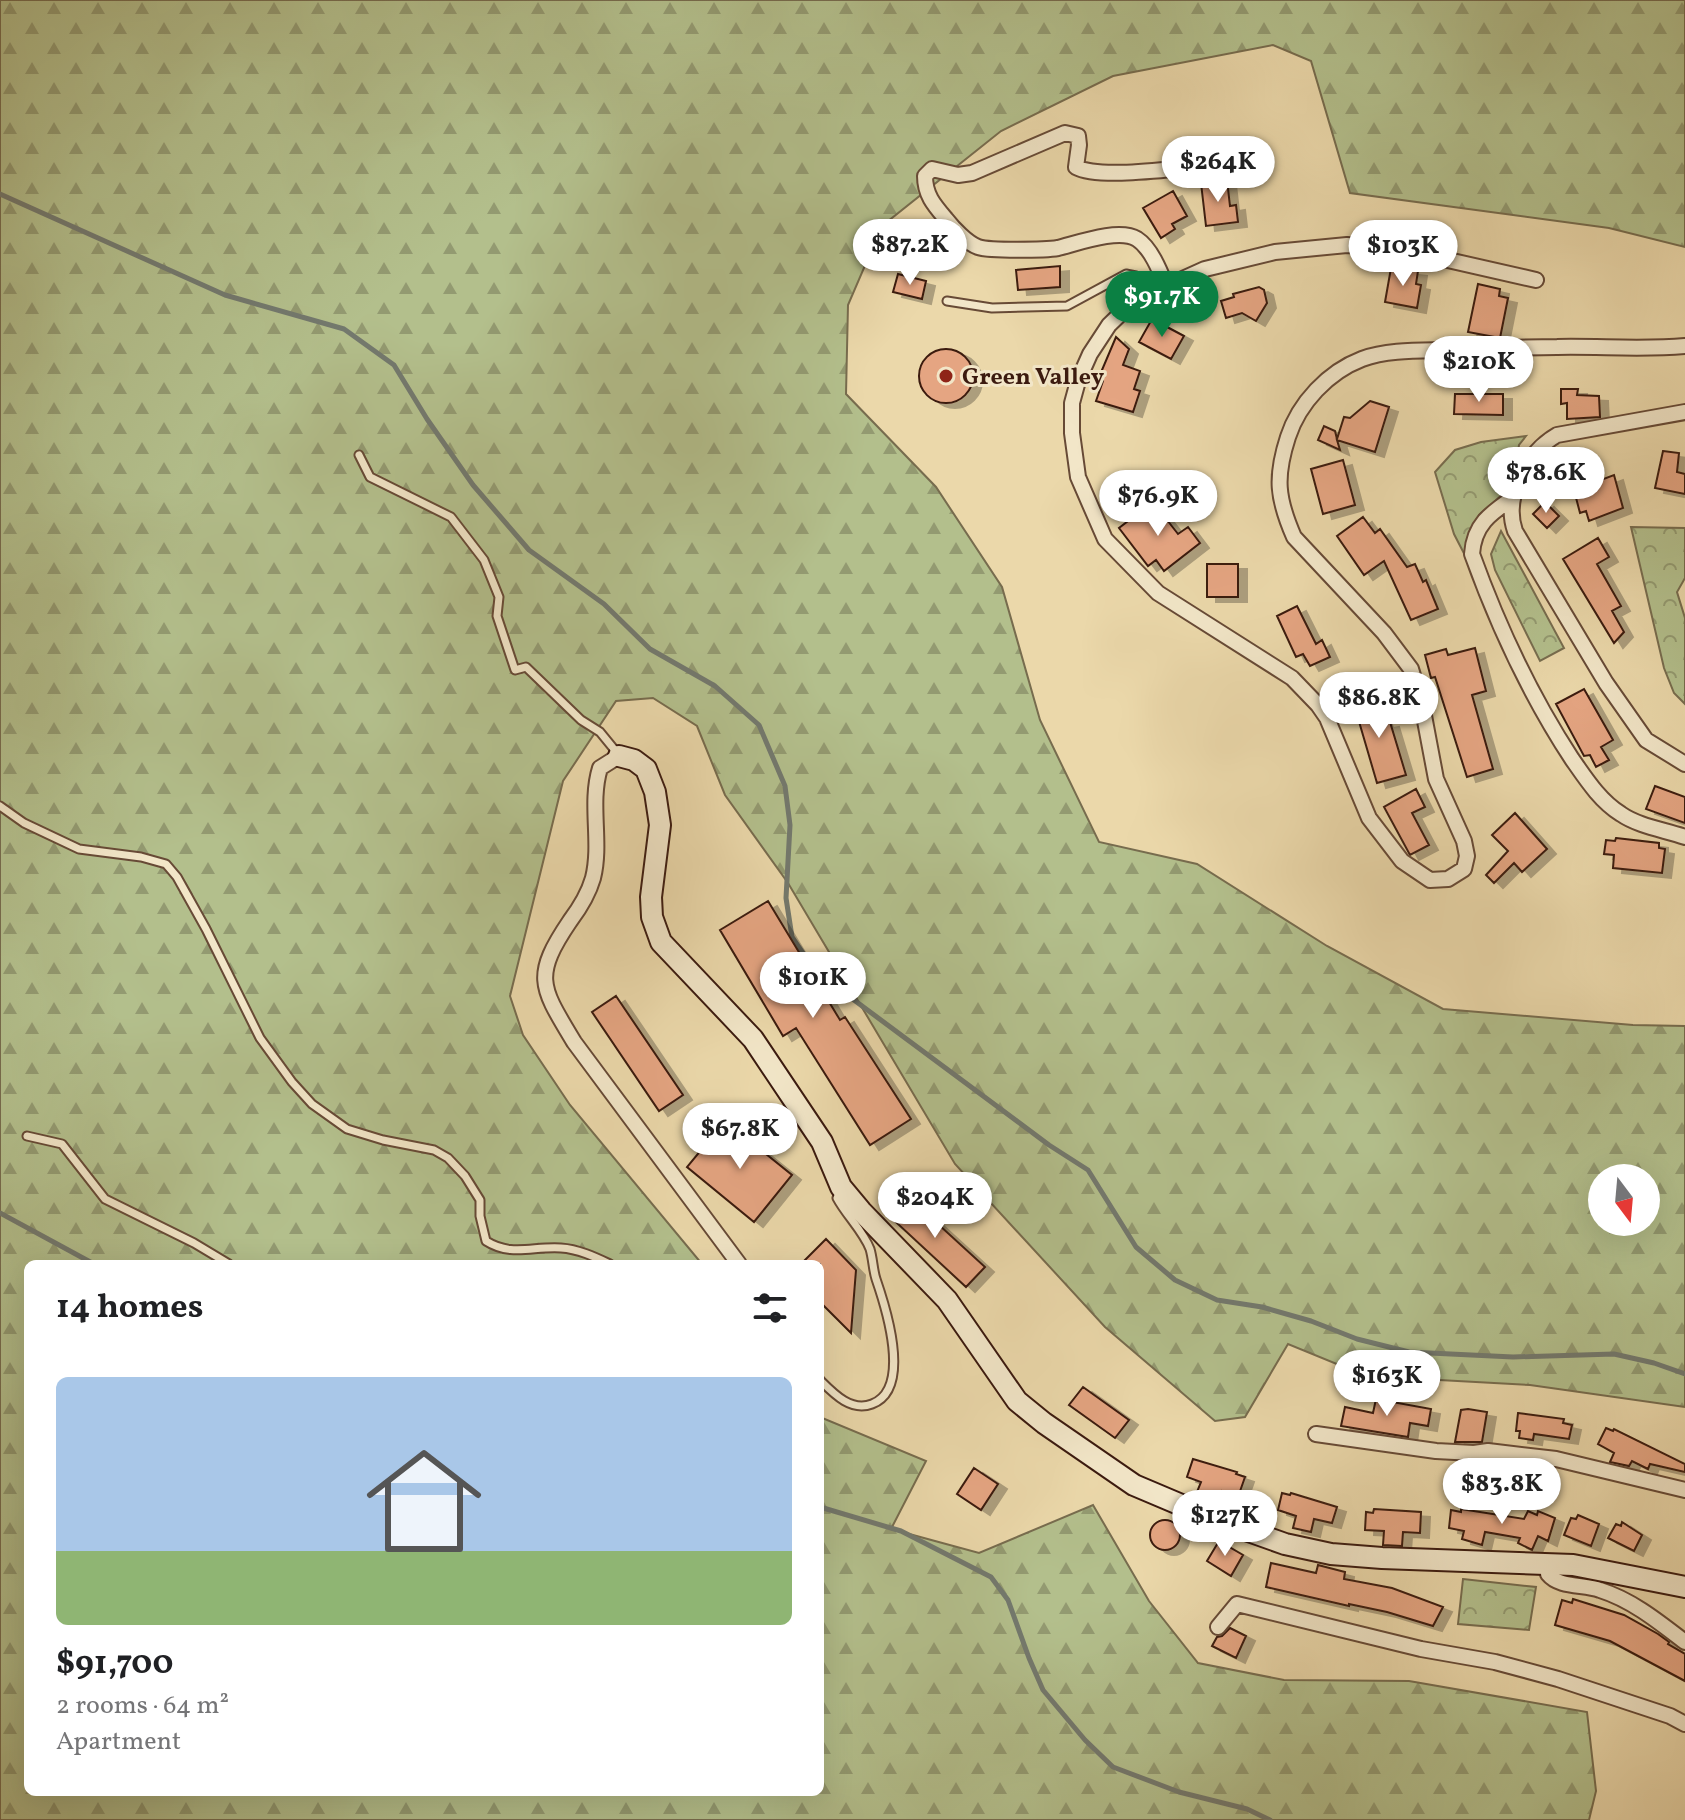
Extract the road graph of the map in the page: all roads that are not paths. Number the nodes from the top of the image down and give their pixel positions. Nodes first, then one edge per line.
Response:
1 (1196, 167) dead end
2 (1536, 280) dead end
3 (1166, 286) junction
4 (1148, 291) junction
5 (947, 301) dead end
6 (1685, 346) edge
7 (1685, 412) edge
8 (359, 455) dead end
9 (1513, 498) junction
10 (619, 756) junction
11 (1685, 764) edge
12 (0, 806) edge
13 (1685, 837) edge
14 (27, 1136) dead end
15 (841, 1187) junction
16 (222, 1260) edge
17 (598, 1260) edge
18 (736, 1260) edge
19 (824, 1384) edge
20 (824, 1392) edge
21 (831, 1392) junction
22 (1316, 1434) dead end
23 (1685, 1490) edge
24 (1548, 1563) junction
25 (1685, 1587) edge
26 (1218, 1627) dead end
27 (1685, 1642) edge
28 (1685, 1724) edge

1 - 3 street
2 - 3 street
3 - 4 street
4 - 5 lane
4 - 6 street
7 - 9 street
8 - 10 lane
9 - 11 street
9 - 13 street
10 - 15 main road
10 - 18 street
12 - 17 lane
14 - 16 lane
15 - 21 lane
15 - 24 main road
19 - 21 lane
20 - 21 lane
22 - 23 street
24 - 25 main road
24 - 27 street
26 - 28 street

